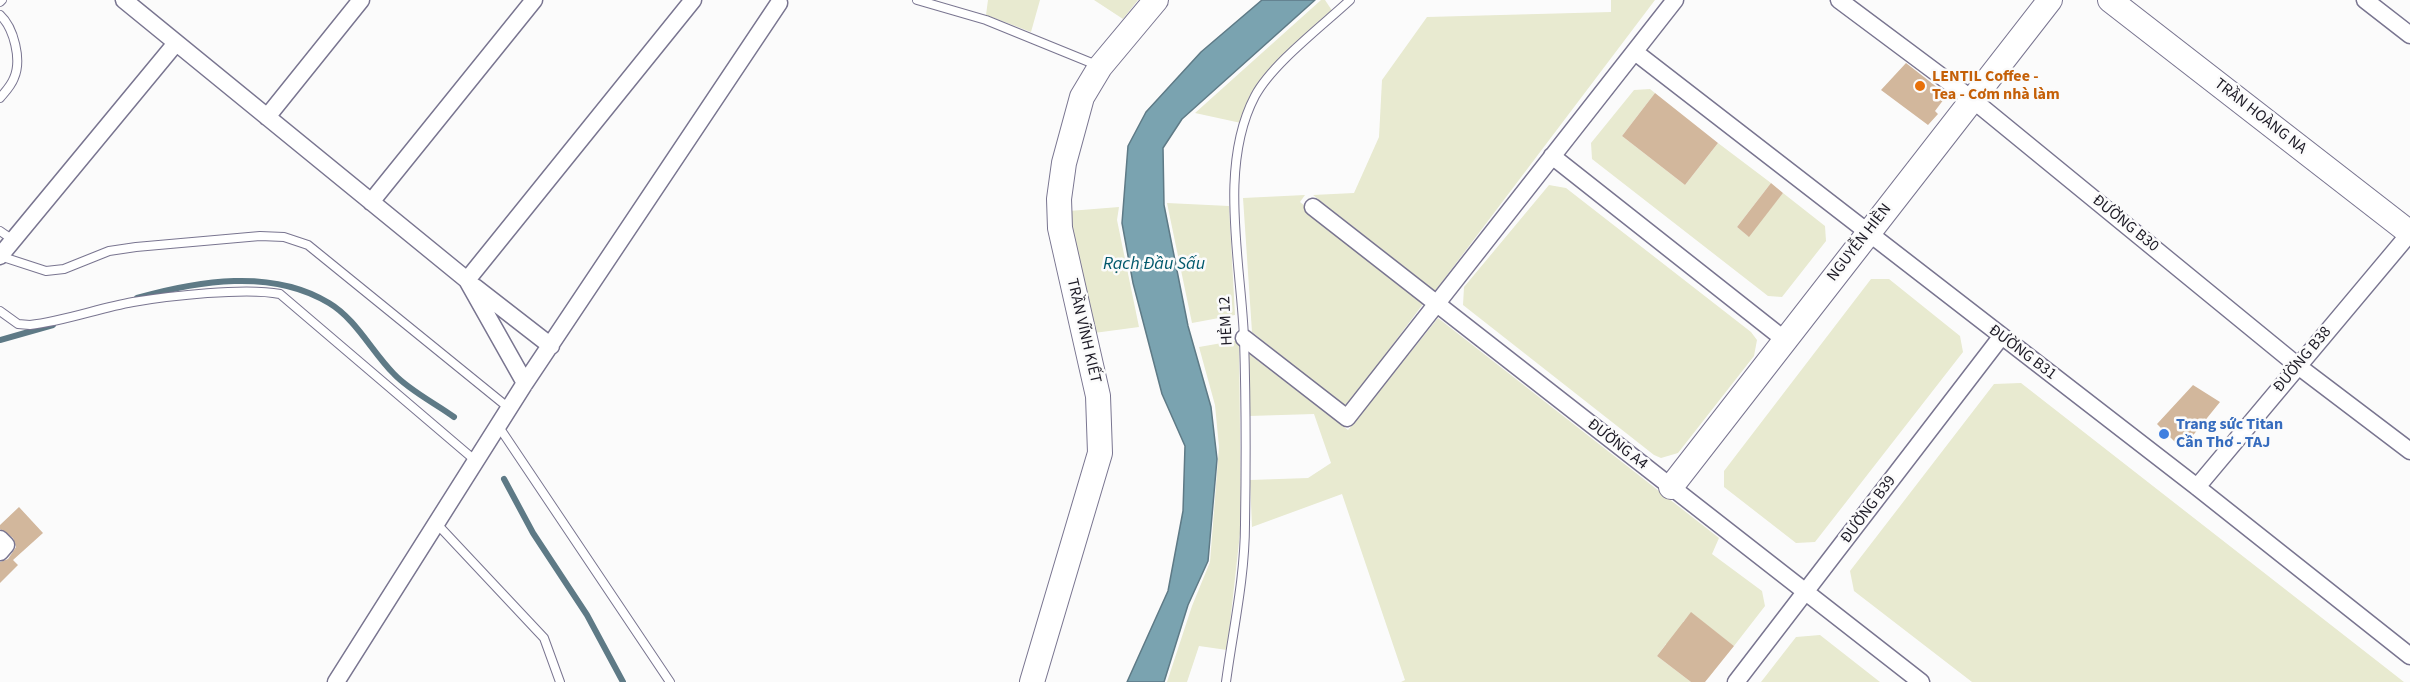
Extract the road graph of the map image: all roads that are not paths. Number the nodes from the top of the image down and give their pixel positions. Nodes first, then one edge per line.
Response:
1 (124, 0) edge
2 (361, 0) edge
3 (534, 0) edge
4 (693, 0) edge
5 (917, 0) edge
6 (1156, 0) edge
7 (1350, 0) edge
8 (1675, 0) edge
9 (1839, 0) edge
10 (2050, 0) edge
11 (2110, 0) edge
12 (2137, 0) edge
13 (2365, 0) edge
14 (778, 1) edge
15 (0, 15) edge
16 (2410, 35) edge
17 (176, 43) junction
18 (1635, 51) junction
19 (1100, 67) junction
20 (0, 98) edge
21 (1973, 100) junction
22 (267, 117) junction
23 (1552, 156) junction
24 (371, 202) junction
25 (1313, 207) dead end
26 (2410, 214) edge
27 (1868, 233) junction
28 (2410, 233) edge
29 (7, 235) edge
30 (0, 256) edge
31 (468, 280) junction
32 (1437, 304) junction
33 (0, 311) edge
34 (2001, 337) junction
35 (1244, 338) junction
36 (1785, 340) junction
37 (551, 346) junction
38 (2298, 366) junction
39 (525, 384) junction
40 (510, 409) junction
41 (499, 427) junction
42 (2410, 451) edge
43 (477, 462) junction
44 (1671, 487) junction
45 (2198, 487) junction
46 (438, 524) junction
47 (0, 539) edge
48 (0, 552) edge
49 (1806, 592) junction
50 (2410, 656) edge
51 (336, 682) edge
52 (560, 682) edge
53 (670, 682) edge
54 (1032, 682) edge
55 (1226, 682) edge
56 (1736, 682) edge
57 (1922, 682) edge

1 - 17 street
2 - 22 street
3 - 24 street
4 - 31 street
5 - 19 lane
6 - 19 street, TRẦN VĨNH KIẾT
7 - 35 lane, HẺM 12
8 - 18 street
9 - 21 street, ĐƯỜNG B30
10 - 21 street, NGUYỄN HIỀN
11 - 28 street, TRẦN HOÀNG NA
12 - 26 street, TRẦN HOÀNG NA
13 - 16 street
14 - 37 street
15 - 20 lane
17 - 22 street
17 - 29 street
18 - 23 street
18 - 27 street, ĐƯỜNG B31
19 - 54 street, TRẦN VĨNH KIẾT
21 - 27 street, NGUYỄN HIỀN
21 - 38 street, ĐƯỜNG B30
22 - 24 street
23 - 32 street
23 - 36 street
24 - 31 street
25 - 32 street, ĐƯỜNG A4
27 - 34 street, ĐƯỜNG B31
27 - 36 street, NGUYỄN HIỀN
28 - 38 street, ĐƯỜNG B38
29 - 30 street
30 - 40 lane
31 - 37 street
31 - 39 street
32 - 35 street
32 - 44 street, ĐƯỜNG A4
33 - 43 lane
34 - 45 street, ĐƯỜNG B31
34 - 49 street, ĐƯỜNG B39
35 - 55 lane, HẺM 12
36 - 44 street, NGUYỄN HIỀN
37 - 39 street
38 - 42 street, ĐƯỜNG B30
38 - 45 street, ĐƯỜNG B38
39 - 40 street
40 - 41 street
41 - 43 street
41 - 53 lane
43 - 46 street
44 - 49 street, ĐƯỜNG A4
45 - 50 street, ĐƯỜNG B31
46 - 51 street
46 - 52 lane
47 - 48 street
49 - 56 street, ĐƯỜNG B39
49 - 57 street, ĐƯỜNG A4

